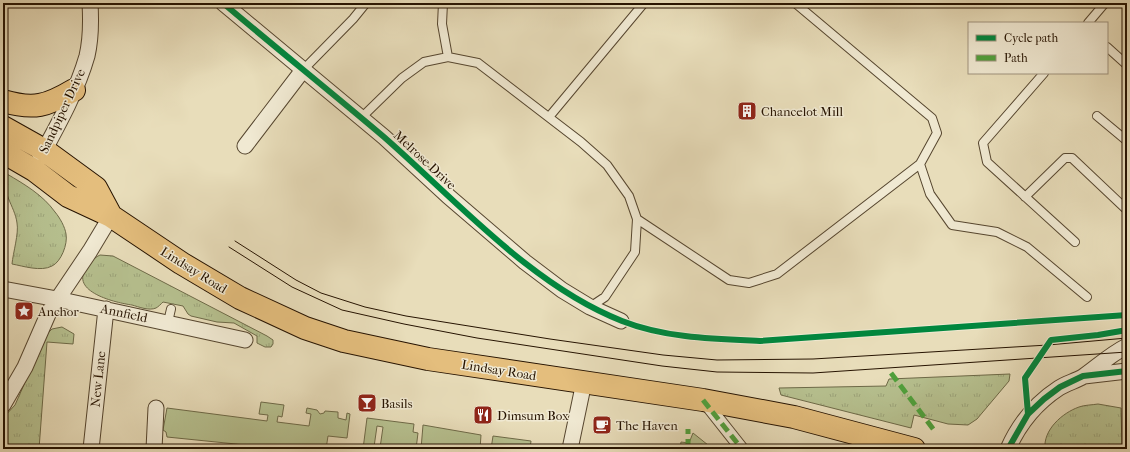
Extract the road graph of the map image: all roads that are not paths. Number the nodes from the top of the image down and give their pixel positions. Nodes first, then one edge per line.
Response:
1 (90, 3) edge
2 (222, 3) edge
3 (366, 3) edge
4 (443, 3) edge
5 (644, 3) edge
6 (795, 3) edge
7 (1105, 3) edge
8 (1089, 22) edge
9 (1108, 48) edge
10 (448, 56) junction
11 (1127, 65) edge
12 (303, 70) junction
13 (1043, 74) edge
14 (74, 90) junction
15 (3, 101) edge
16 (1097, 116) dead end
17 (549, 117) junction
18 (361, 118) junction
19 (3, 127) edge
20 (1127, 141) edge
21 (245, 146) dead end
22 (44, 150) junction
23 (3, 152) edge
24 (920, 164) junction
25 (34, 170) junction
26 (1025, 197) junction
27 (1127, 210) edge
28 (111, 216) junction
29 (637, 219) junction
30 (1075, 242) dead end
31 (3, 289) edge
32 (1087, 297) dead end
33 (57, 299) junction
34 (590, 307) junction
35 (106, 309) junction
36 (621, 321) dead end
37 (245, 340) dead end
38 (1127, 346) edge
39 (1127, 370) edge
40 (1083, 376) junction
41 (584, 382) junction
42 (703, 400) junction
43 (3, 405) edge
44 (156, 408) dead end
45 (91, 449) edge
46 (154, 449) edge
47 (570, 449) edge
48 (742, 449) edge
49 (914, 449) edge
50 (1008, 449) edge

1 - 14 street, Sandpiper Drive
2 - 12 street, Melrose Drive
3 - 12 lane
4 - 10 lane
5 - 17 lane
6 - 24 lane
7 - 8 lane
9 - 11 lane
10 - 17 lane
10 - 18 lane
12 - 18 street, Melrose Drive
12 - 21 street
13 - 26 lane
14 - 15 main road
14 - 22 street, Sandpiper Drive
16 - 20 lane
17 - 29 lane
18 - 34 street, Melrose Drive
19 - 22 main road, Lindsay Road
22 - 25 street, Sandpiper Drive
22 - 28 main road, Lindsay Road
23 - 25 main road, Lindsay Road
24 - 29 lane
24 - 32 lane
25 - 28 main road, Lindsay Road
26 - 27 lane
26 - 30 lane
28 - 33 street
28 - 41 main road, Lindsay Road
29 - 34 lane
31 - 33 street, Annfield
33 - 35 street, Annfield
33 - 43 street
34 - 36 street, Melrose Drive
35 - 37 street, Annfield
35 - 45 street, New Lane
38 - 40 street
39 - 40 street
40 - 50 street
41 - 42 main road, Lindsay Road
41 - 47 street
42 - 48 street
42 - 49 main road, Lindsay Road
44 - 46 street

